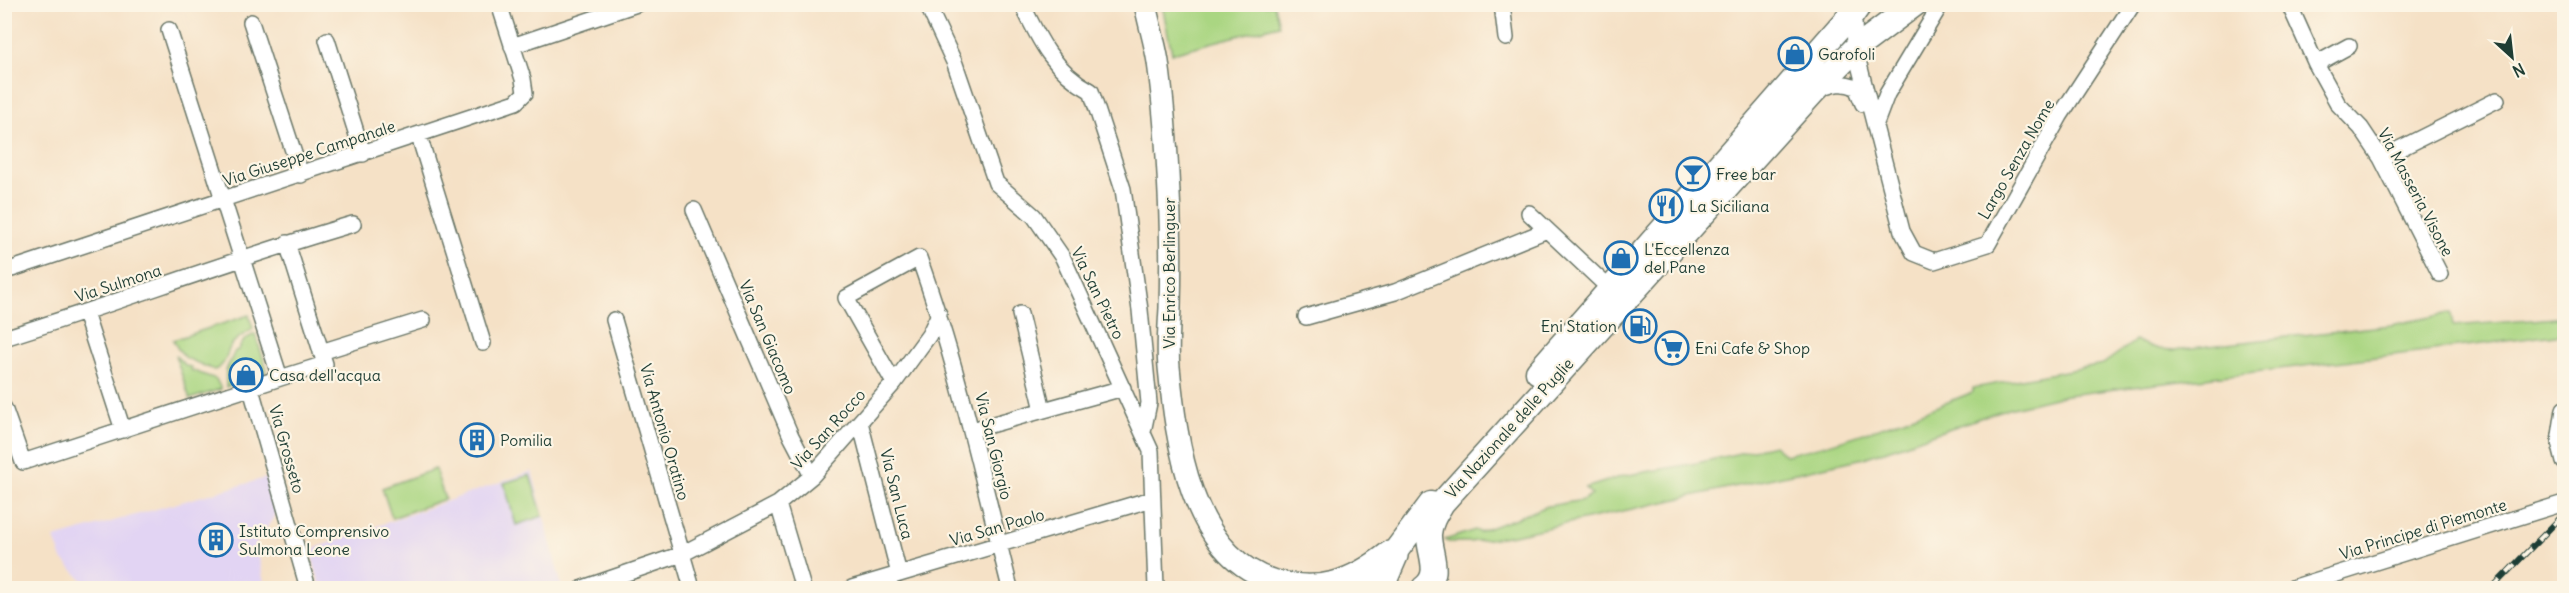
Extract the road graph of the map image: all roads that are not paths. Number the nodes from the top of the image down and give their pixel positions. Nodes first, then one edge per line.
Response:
1 (499, 4) edge
2 (637, 4) edge
3 (927, 4) edge
4 (1022, 4) edge
5 (1145, 4) edge
6 (1502, 4) edge
7 (1860, 4) edge
8 (1865, 4) edge
9 (1916, 4) edge
10 (1941, 4) edge
11 (2133, 4) edge
12 (2289, 4) edge
13 (251, 22) dead end
14 (169, 30) dead end
15 (1506, 38) dead end
16 (327, 40) dead end
17 (512, 46) junction
18 (2349, 46) dead end
19 (1856, 49) junction
20 (2316, 64) junction
21 (1814, 91) junction
22 (2497, 100) dead end
23 (1876, 123) junction
24 (419, 136) junction
25 (363, 154) junction
26 (2381, 158) junction
27 (301, 175) junction
28 (224, 200) junction
29 (694, 210) dead end
30 (1529, 213) dead end
31 (353, 224) dead end
32 (1547, 230) junction
33 (287, 243) junction
34 (243, 259) junction
35 (12, 270) dead end
36 (2440, 274) dead end
37 (1610, 289) junction
38 (85, 313) junction
39 (939, 314) junction
40 (1020, 314) dead end
41 (1306, 317) dead end
42 (423, 320) dead end
43 (614, 320) dead end
44 (4, 338) edge
45 (483, 343) dead end
46 (321, 352) junction
47 (280, 378) junction
48 (894, 383) junction
49 (1122, 388) junction
50 (251, 389) junction
51 (4, 408) edge
52 (2565, 409) edge
53 (1043, 410) junction
54 (860, 422) junction
55 (123, 430) junction
56 (972, 430) junction
57 (1143, 432) junction
58 (2565, 462) edge
59 (812, 476) junction
60 (1152, 499) junction
61 (2565, 503) edge
62 (778, 504) junction
63 (1213, 537) junction
64 (999, 546) junction
65 (1400, 547) junction
66 (682, 554) junction
67 (899, 574) junction
68 (308, 588) edge
69 (583, 588) edge
70 (692, 588) edge
71 (803, 588) edge
72 (852, 588) edge
73 (1010, 588) edge
74 (1156, 588) edge
75 (1259, 588) edge
76 (1368, 588) edge
77 (1388, 588) edge
78 (1424, 588) edge
79 (2292, 588) edge

1 - 17 street, Via Giuseppe Campanale
2 - 17 street
3 - 49 street, Via San Pietro
4 - 57 street
5 - 63 main road, Via Enrico Berlinguer
6 - 15 street
7 - 37 main road, Via Nazionale delle Puglie
8 - 19 street, Largo Senza Nome
9 - 19 main road, Via Nazionale delle Puglie
10 - 23 street
11 - 23 street, Largo Senza Nome
12 - 20 street, Via Masseria Visone
13 - 27 street
14 - 28 street
16 - 25 street
17 - 24 street, Via Giuseppe Campanale
18 - 20 street
19 - 21 main road, Via Nazionale delle Puglie
19 - 23 street, Largo Senza Nome
20 - 26 street, Via Masseria Visone
21 - 23 street, Largo Senza Nome
21 - 78 main road, Via Nazionale delle Puglie
22 - 26 street
24 - 25 street, Via Giuseppe Campanale
24 - 45 street
25 - 27 street, Via Giuseppe Campanale
26 - 36 street, Via Masseria Visone
27 - 28 street, Via Giuseppe Campanale
28 - 34 street
28 - 35 street, Via Giuseppe Campanale
29 - 59 street, Via San Giacomo
30 - 32 street
31 - 33 street, Via Sulmona
32 - 37 street
32 - 41 street
33 - 34 street, Via Sulmona
33 - 46 street
34 - 38 street, Via Sulmona
34 - 47 street
37 - 65 main road, Via Nazionale delle Puglie
38 - 44 street, Via Sulmona
38 - 55 street
39 - 48 street, Via San Rocco
39 - 48 street, Via San Giorgio
39 - 56 street, Via San Giorgio
40 - 53 street
42 - 46 street
43 - 66 street, Via Antonio Oratino
46 - 47 street
47 - 50 street
48 - 54 street, Via San Rocco
49 - 53 street
49 - 57 street, Via San Pietro
50 - 55 street
50 - 68 street, Via Grosseto
51 - 55 street
52 - 58 street
53 - 56 street
54 - 59 street, Via San Rocco
54 - 67 street, Via San Luca
56 - 64 street, Via San Giorgio
57 - 60 street, Via San Pietro
59 - 62 street, Via San Rocco
60 - 64 street, Via San Paolo
60 - 74 street, Via San Pietro
61 - 79 street, Via Principe di Piemonte
62 - 66 street, Via San Rocco
62 - 71 street
63 - 65 main road, Via Enrico Berlinguer
63 - 75 main road, Via Enrico Berlinguer
64 - 67 street, Via San Paolo
64 - 73 street, Via San Giorgio
65 - 76 main road, Via Nazionale delle Puglie
65 - 77 main road, Via Nazionale delle Puglie
66 - 69 street, Via San Rocco
66 - 70 street, Via Antonio Oratino
67 - 72 street, Via San Paolo

